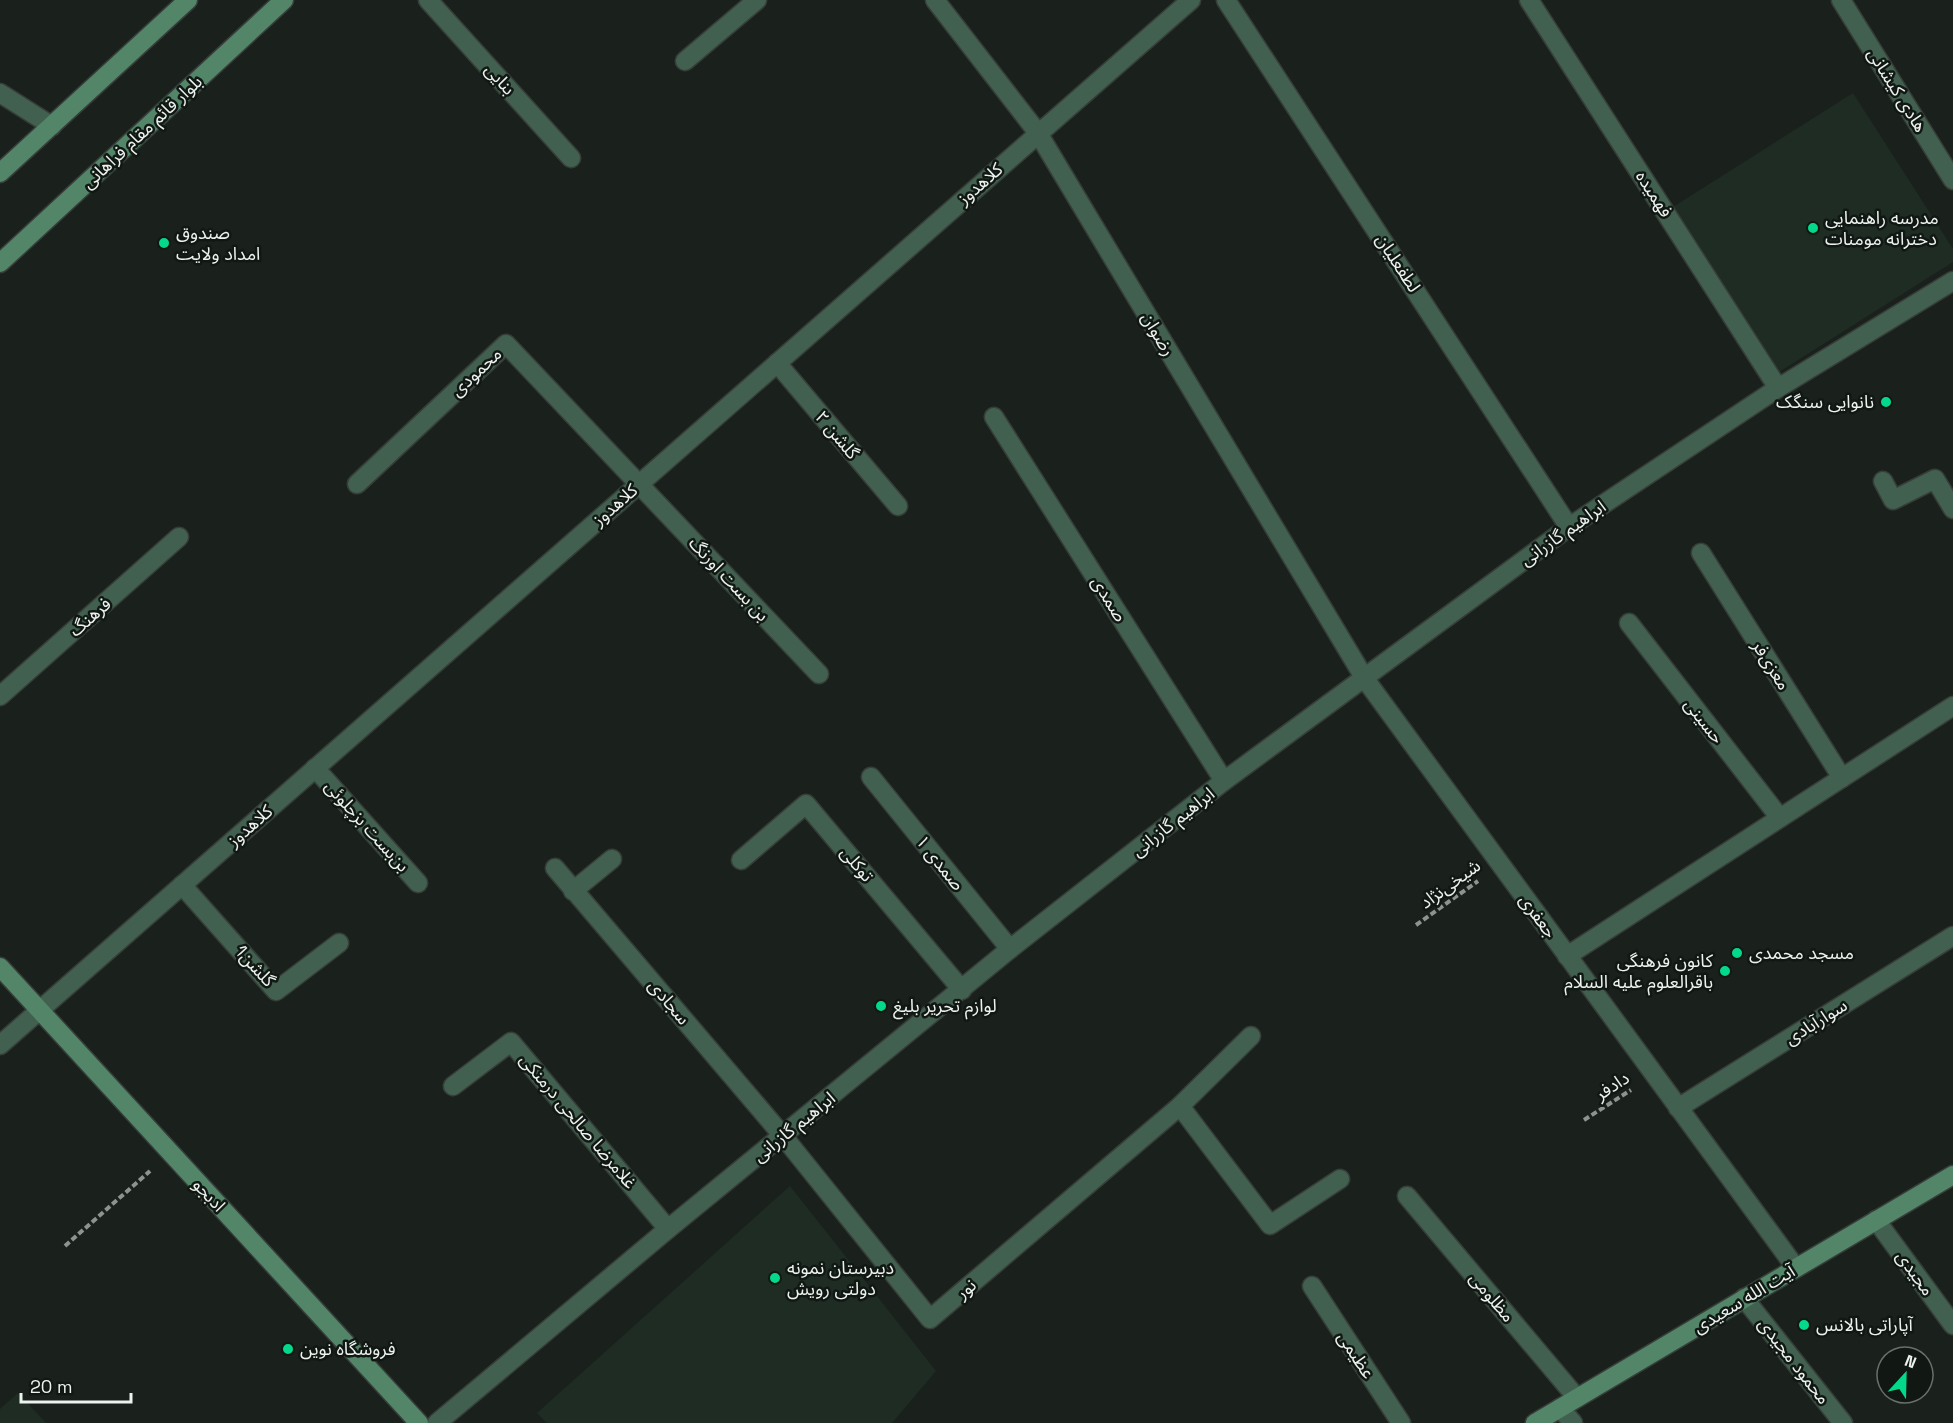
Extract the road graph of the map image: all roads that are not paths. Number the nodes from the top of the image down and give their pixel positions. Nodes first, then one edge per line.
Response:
1 (188, 0) edge
2 (284, 0) edge
3 (428, 0) edge
4 (757, 0) edge
5 (935, 0) edge
6 (1191, 0) edge
7 (1226, 0) edge
8 (1529, 0) edge
9 (1841, 0) edge
10 (685, 61) dead end
11 (0, 93) edge
12 (52, 126) junction
13 (1038, 134) junction
14 (571, 159) dead end
15 (0, 173) edge
16 (1953, 180) edge
17 (0, 263) edge
18 (1953, 281) edge
19 (777, 363) junction
20 (1778, 388) junction
21 (994, 417) dead end
22 (1883, 481) dead end
23 (357, 484) dead end
24 (639, 484) junction
25 (898, 506) dead end
26 (1953, 509) edge
27 (1569, 527) junction
28 (180, 537) dead end
29 (1701, 553) dead end
30 (1629, 623) dead end
31 (819, 674) dead end
32 (1365, 679) junction
33 (0, 696) edge
34 (1953, 706) edge
35 (315, 768) junction
36 (871, 777) dead end
37 (1842, 778) junction
38 (1224, 781) junction
39 (1780, 818) junction
40 (612, 859) dead end
41 (741, 860) dead end
42 (555, 868) dead end
43 (418, 883) dead end
44 (182, 885) junction
45 (573, 891) junction
46 (1953, 936) edge
47 (339, 943) dead end
48 (1010, 949) junction
49 (1567, 956) junction
50 (0, 967) edge
51 (962, 990) junction
52 (39, 1010) junction
53 (1251, 1036) dead end
54 (0, 1045) edge
55 (453, 1086) dead end
56 (1180, 1106) junction
57 (1678, 1108) junction
58 (783, 1136) junction
59 (1953, 1175) edge
60 (1341, 1179) dead end
61 (1407, 1196) dead end
62 (1876, 1220) junction
63 (668, 1229) junction
64 (1796, 1268) junction
65 (1312, 1286) dead end
66 (1744, 1299) junction
67 (1953, 1325) edge
68 (1577, 1398) junction
69 (1560, 1408) junction
70 (419, 1423) edge
71 (437, 1423) edge
72 (1401, 1423) edge
73 (1535, 1423) edge
74 (1573, 1423) edge
75 (1843, 1423) edge

1 - 12 street
2 - 17 street, بلوار قائم مقام فراهانی
3 - 14 street, بنایی
4 - 10 street
5 - 13 street, رضوان
6 - 13 street, کلاهدوز
7 - 27 street, لطفعلیان
8 - 20 street, فهمیده
9 - 16 street, هادی کیشانی
11 - 12 street
12 - 15 street
13 - 19 street, کلاهدوز
13 - 32 street, رضوان
18 - 20 street, ابراهیم گازرانی
19 - 24 street, کلاهدوز
19 - 25 street, گلشن ۲
20 - 27 street, ابراهیم گازرانی
21 - 38 street, صمدی
22 - 26 street
23 - 24 street, محمودی
24 - 31 street, بن بست اورنگ
24 - 35 street, کلاهدوز
27 - 32 street, ابراهیم گازرانی
28 - 33 street, فرهنگ
29 - 37 street, معزی‌فر
30 - 39 street, حسینی
32 - 38 street, ابراهیم گازرانی
32 - 49 street, جعفری
34 - 37 street
35 - 43 street, بن‌بست بزچلوئی
35 - 44 street, کلاهدوز
36 - 48 street, صمدی ۱
37 - 39 street
38 - 48 street, ابراهیم گازرانی
39 - 49 street
40 - 45 street
41 - 51 street, توکلی
42 - 45 street, سجادی
44 - 47 street, گلشن1
44 - 52 street, کلاهدوز
45 - 58 street, سجادی
46 - 57 street, سوارآبادی
48 - 51 street, ابراهیم گازرانی
49 - 57 street, جعفری
50 - 52 street, ادبجو
51 - 58 street, ابراهیم گازرانی
52 - 54 street, کلاهدوز
52 - 70 street, ادبجو
53 - 56 street, نور
55 - 63 street, غلامرضا صالحی درمنکی
56 - 58 street, نور
56 - 60 street
57 - 64 street, جعفری
58 - 63 street, ابراهیم گازرانی
59 - 62 street, آیت الله سعیدی
61 - 68 street, مظلومی
62 - 64 street, آیت الله سعیدی
62 - 67 street, مجیدی
63 - 71 street, ابراهیم گازرانی
64 - 66 street, آیت الله سعیدی
65 - 72 street, عظیمی
66 - 68 street, آیت الله سعیدی
66 - 75 street, محمود مجیدی
68 - 69 street, آیت الله سعیدی
69 - 73 street, آیت الله سعیدی
69 - 74 street

